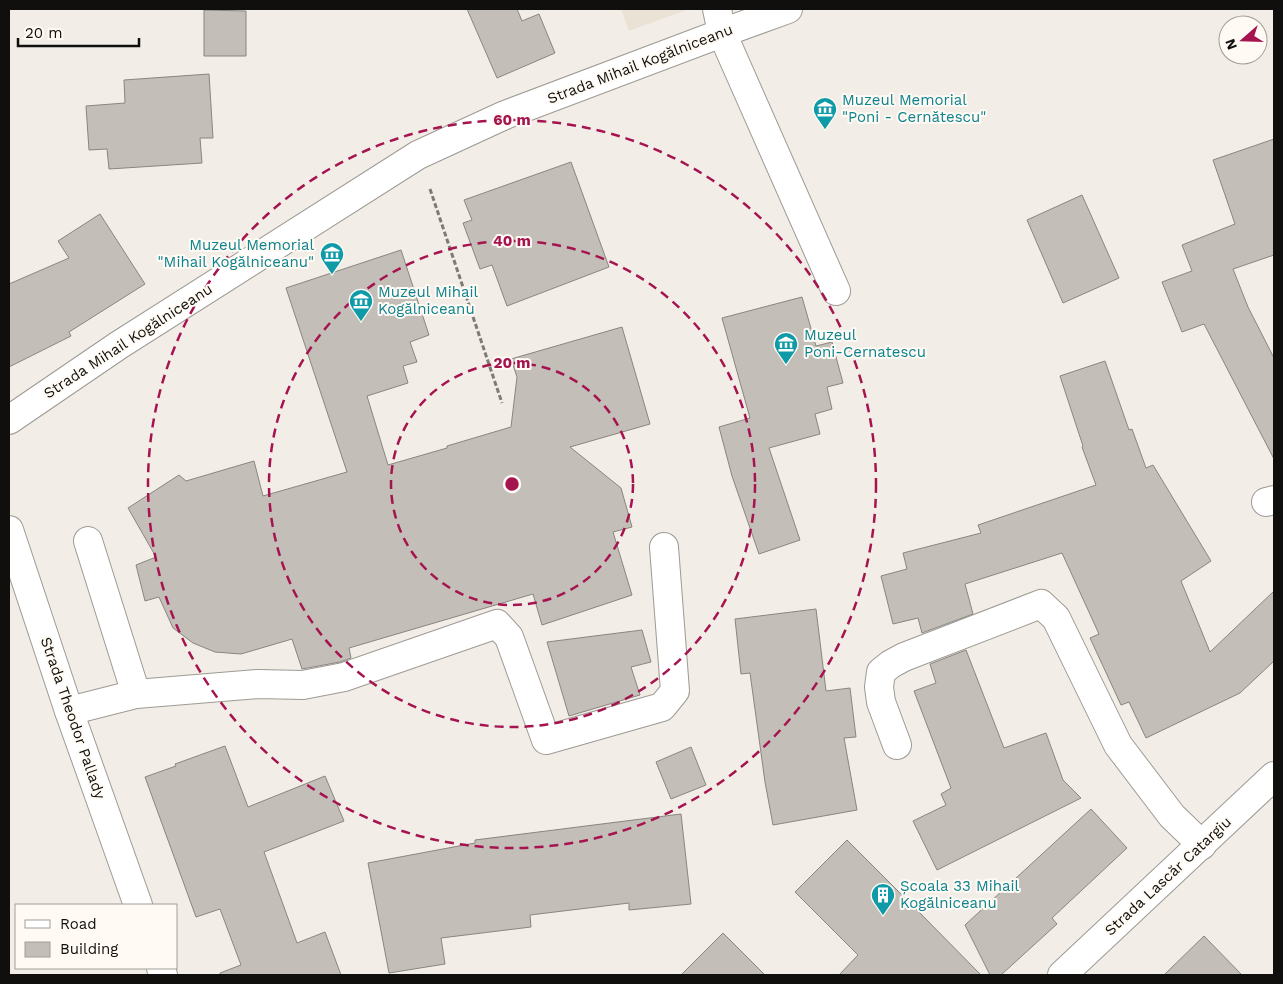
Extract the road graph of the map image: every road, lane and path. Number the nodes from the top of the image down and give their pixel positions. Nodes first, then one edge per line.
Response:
1 (788, 9) edge
2 (719, 21) edge
3 (418, 155) junction
4 (836, 291) dead end
5 (502, 403) dead end
6 (9, 420) edge
7 (9, 530) edge
8 (88, 541) dead end
9 (664, 547) dead end
10 (136, 694) junction
11 (69, 711) junction
12 (896, 745) dead end
13 (1274, 776) edge
14 (1202, 844) junction
15 (138, 904) edge
16 (1062, 975) edge

1 - 2 street, Strada Mihail Kogălniceanu
2 - 3 street, Strada Mihail Kogălniceanu
2 - 4 street
3 - 5 path
3 - 6 street, Strada Mihail Kogălniceanu
7 - 11 street, Strada Theodor Pallady
8 - 10 street
9 - 10 street
10 - 11 street
11 - 15 street, Strada Theodor Pallady
12 - 14 street
13 - 14 street, Strada Lascăr Catargiu
14 - 16 street, Strada Lascăr Catargiu

